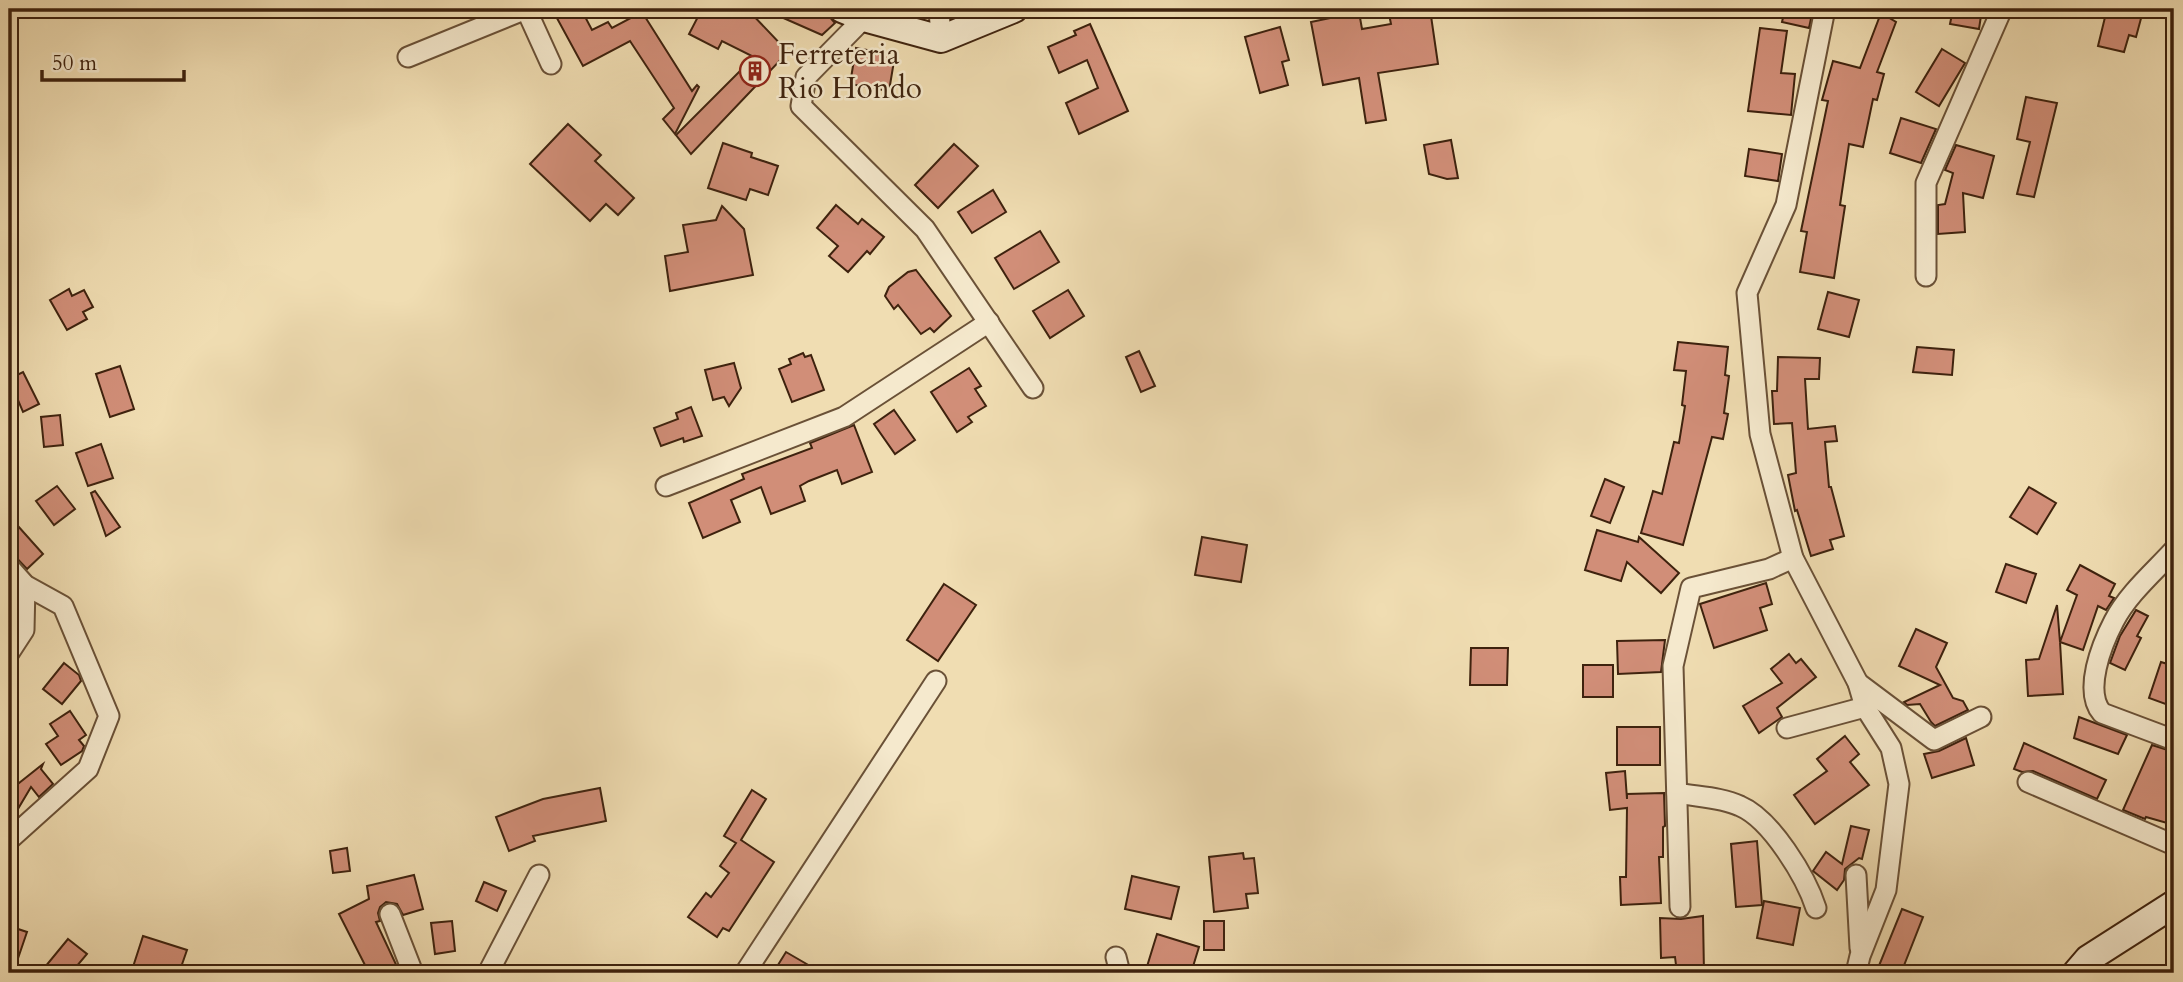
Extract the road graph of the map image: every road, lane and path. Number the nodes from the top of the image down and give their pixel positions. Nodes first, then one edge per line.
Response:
1 (526, 9) edge
2 (939, 9) edge
3 (1014, 9) edge
4 (1825, 9) edge
5 (2002, 9) edge
6 (853, 13) edge
7 (941, 39) junction
8 (408, 57) dead end
9 (551, 64) dead end
10 (1926, 276) dead end
11 (989, 322) junction
12 (1032, 388) dead end
13 (666, 486) dead end
14 (2174, 550) edge
15 (1793, 558) junction
16 (9, 568) edge
17 (25, 584) junction
18 (9, 653) edge
19 (936, 681) dead end
20 (1858, 683) junction
21 (1866, 707) junction
22 (1981, 717) dead end
23 (1787, 729) dead end
24 (2174, 740) edge
25 (2028, 782) dead end
26 (1677, 793) junction
27 (9, 840) edge
28 (2174, 845) edge
29 (539, 875) dead end
30 (1856, 875) dead end
31 (2174, 904) edge
32 (1680, 908) dead end
33 (1816, 908) dead end
34 (390, 914) dead end
35 (1858, 964) edge
36 (413, 973) edge
37 (488, 973) edge
38 (746, 973) edge
39 (2076, 973) edge

1 - 8 street
1 - 9 street
2 - 7 street
3 - 7 street
4 - 15 street
5 - 10 street
6 - 7 street
6 - 11 street
11 - 12 street
11 - 13 street
14 - 24 street
15 - 20 street
15 - 26 street
16 - 17 street
17 - 18 street
17 - 27 street
19 - 38 street
20 - 21 street
20 - 22 street
21 - 23 street
21 - 35 street
25 - 28 street
26 - 32 street
26 - 33 street
29 - 37 street
30 - 35 street
31 - 39 street
34 - 36 street

